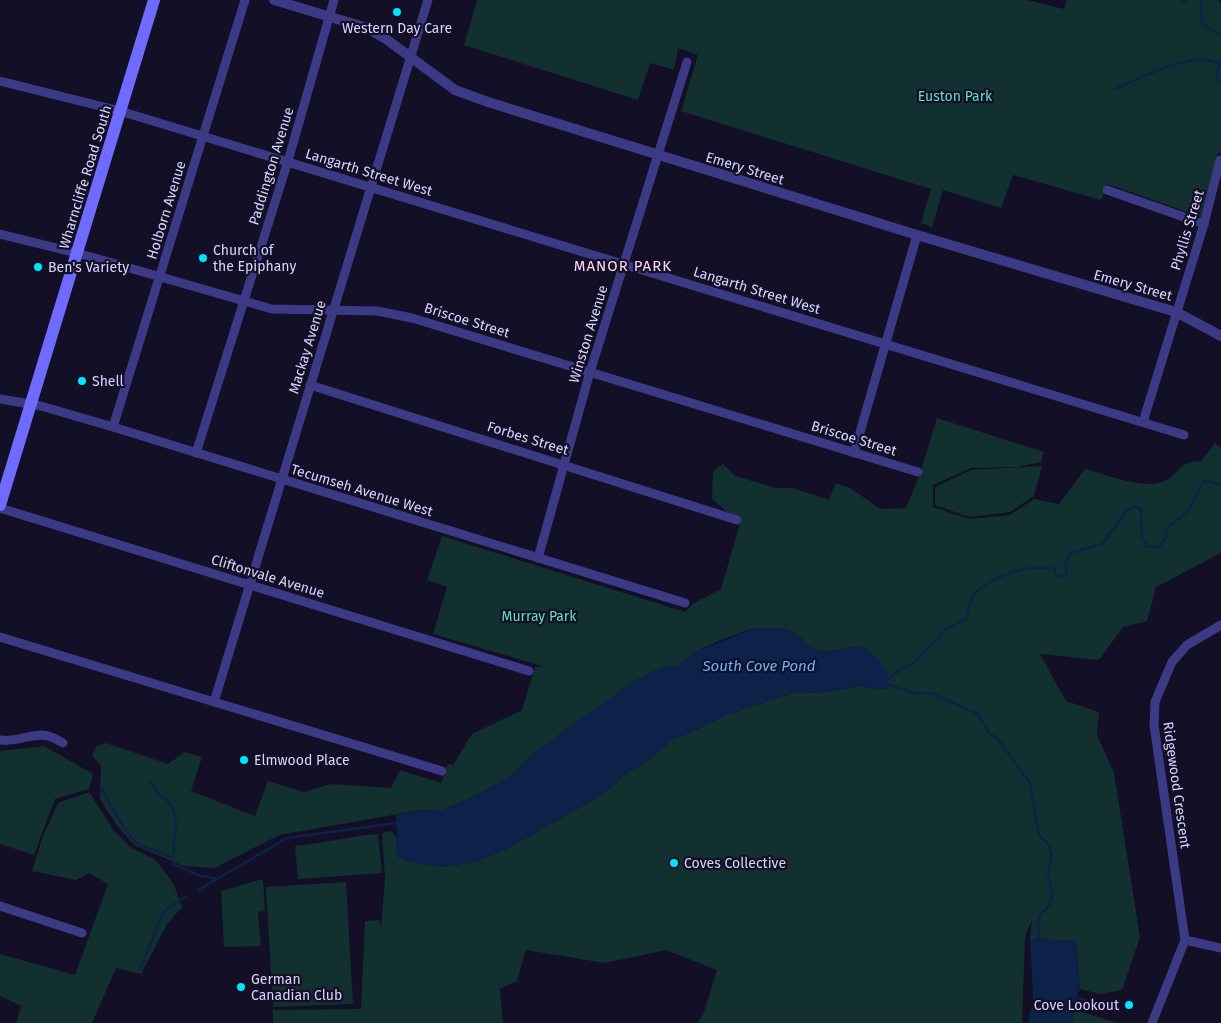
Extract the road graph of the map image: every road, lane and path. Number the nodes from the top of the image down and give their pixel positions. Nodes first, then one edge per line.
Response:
1 (154, 0) edge
2 (245, 0) edge
3 (274, 0) edge
4 (334, 0) edge
5 (428, 0) edge
6 (329, 16) junction
7 (411, 57) junction
8 (687, 62) dead end
9 (0, 81) edge
10 (120, 111) junction
11 (204, 136) junction
12 (656, 155) junction
13 (1220, 160) edge
14 (288, 161) junction
15 (372, 187) junction
16 (1107, 190) dead end
17 (1204, 224) junction
18 (0, 234) edge
19 (917, 235) junction
20 (77, 253) junction
21 (624, 264) junction
22 (160, 278) junction
23 (244, 302) junction
24 (332, 312) junction
25 (1176, 312) junction
26 (1221, 336) edge
27 (887, 344) junction
28 (590, 372) junction
29 (310, 385) junction
30 (0, 399) edge
31 (31, 405) junction
32 (1143, 422) junction
33 (113, 427) junction
34 (1184, 435) dead end
35 (196, 453) junction
36 (854, 453) junction
37 (564, 464) junction
38 (918, 472) dead end
39 (280, 480) junction
40 (0, 507) edge
41 (737, 520) dead end
42 (538, 558) junction
43 (250, 585) junction
44 (685, 604) dead end
45 (1221, 625) edge
46 (0, 637) edge
47 (529, 670) dead end
48 (214, 702) junction
49 (0, 740) edge
50 (63, 742) dead end
51 (442, 771) dead end
52 (0, 906) edge
53 (82, 933) dead end
54 (1185, 940) junction
55 (1221, 948) edge
56 (1152, 1023) edge

1 - 10 main road, Wharncliffe Road South
2 - 11 street, Holborn Avenue
3 - 6 street, Emery Street
4 - 6 street, Paddington Avenue
5 - 7 street, Mackay Avenue
6 - 7 street, Emery Street
6 - 14 street, Paddington Avenue
7 - 12 street, Emery Street
7 - 15 street, Mackay Avenue
8 - 12 street, Winston Avenue
9 - 10 street, Langarth Street West
10 - 11 street, Langarth Street West
10 - 20 main road, Wharncliffe Road South
11 - 14 street, Langarth Street West
11 - 22 street, Holborn Avenue
12 - 19 street, Emery Street
12 - 21 street, Winston Avenue
13 - 17 street, Phyllis Street
14 - 15 street, Langarth Street West
14 - 23 street, Paddington Avenue
15 - 21 street, Langarth Street West
15 - 24 street, Mackay Avenue
16 - 17 street
17 - 25 street, Phyllis Street
18 - 20 street, Briscoe Street
19 - 25 street, Emery Street
19 - 27 street
20 - 22 street, Briscoe Street
20 - 31 main road, Wharncliffe Road South
21 - 27 street, Langarth Street West
21 - 28 street, Winston Avenue
22 - 23 street, Briscoe Street
22 - 33 street, Holborn Avenue
23 - 24 street, Briscoe Street
23 - 35 street, Paddington Avenue
24 - 28 street, Briscoe Street
24 - 29 street, Mackay Avenue
25 - 26 street, Emery Street
25 - 32 street, Phyllis Street
27 - 32 street, Langarth Street West
27 - 36 street
28 - 36 street, Briscoe Street
28 - 37 street, Winston Avenue
29 - 37 street, Forbes Street
29 - 39 street, Mackay Avenue
30 - 31 street, Tecumseh Avenue West
31 - 33 street, Tecumseh Avenue West
31 - 40 main road, Wharncliffe Road South
32 - 34 street, Langarth Street West
33 - 35 street, Tecumseh Avenue West
35 - 39 street, Tecumseh Avenue West
36 - 38 street, Briscoe Street
37 - 41 street, Forbes Street
37 - 42 street, Winston Avenue
39 - 42 street, Tecumseh Avenue West
39 - 43 street, Mackay Avenue
40 - 43 street, Cliftonvale Avenue
42 - 44 street, Tecumseh Avenue West
43 - 47 street, Cliftonvale Avenue
43 - 48 street, Mackay Avenue
45 - 54 street, Ridgewood Crescent
46 - 48 street
48 - 51 street
49 - 50 street
52 - 53 street
54 - 55 street
54 - 56 street

